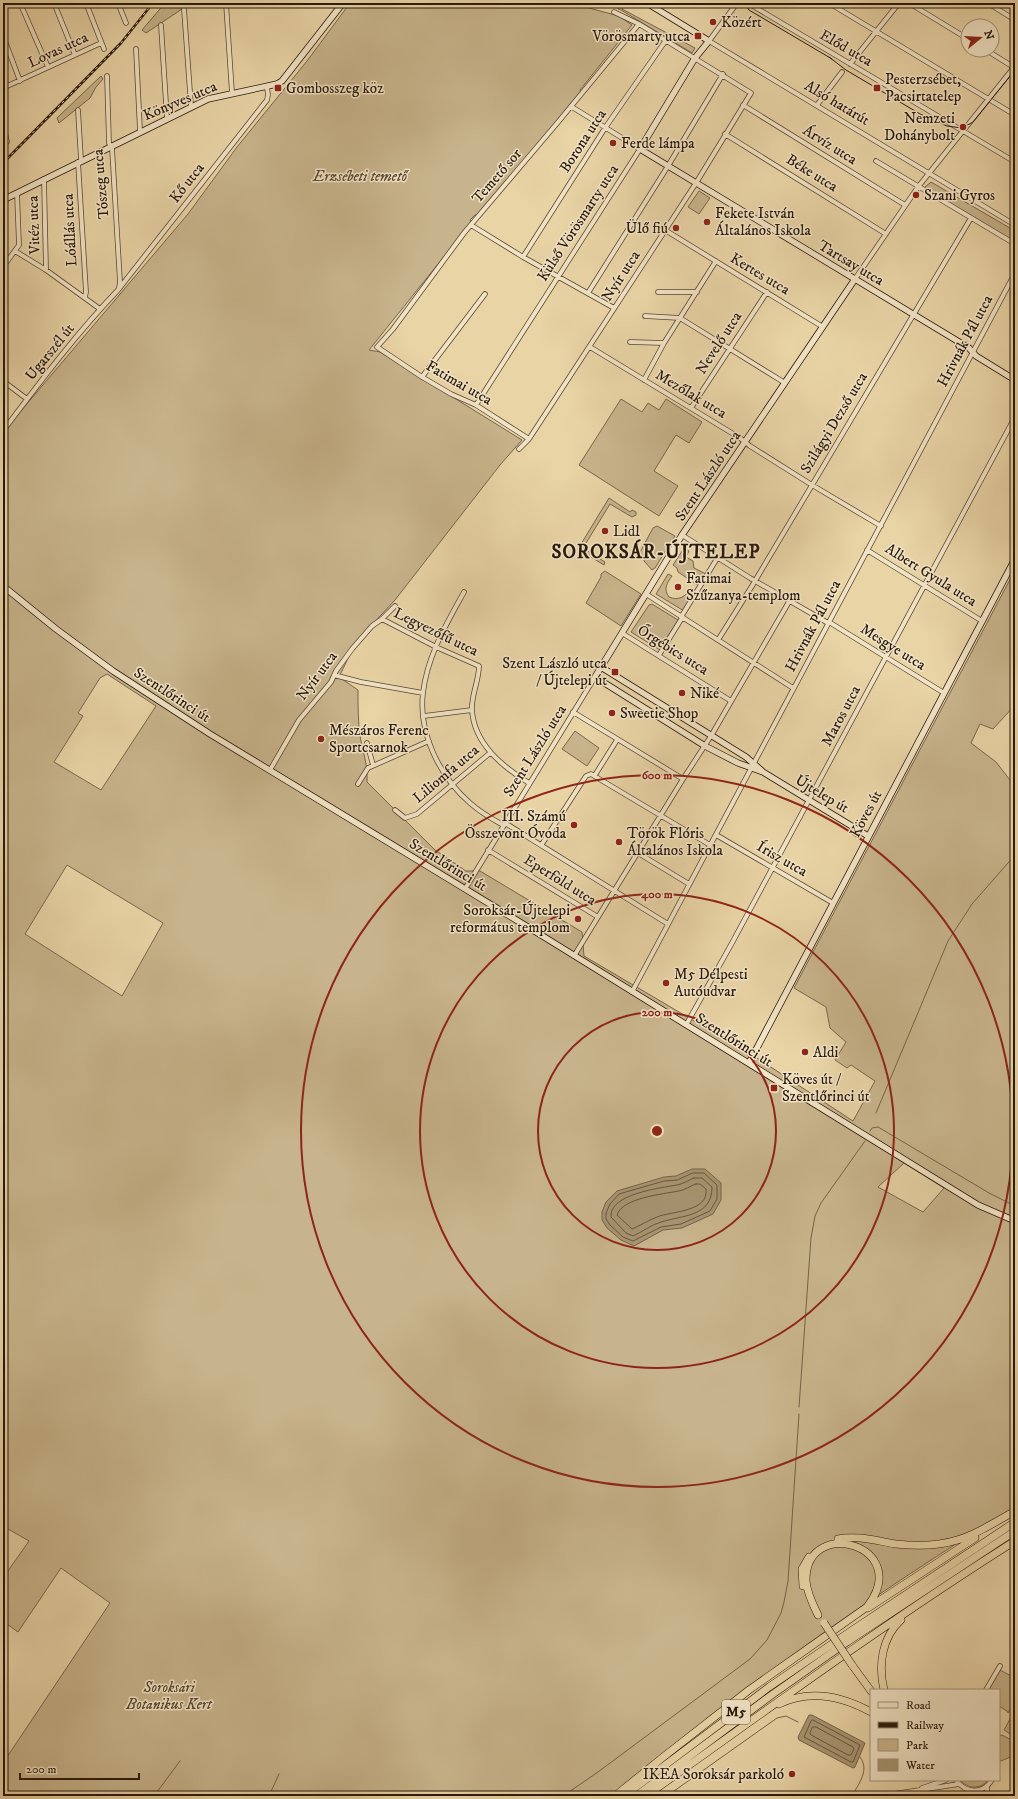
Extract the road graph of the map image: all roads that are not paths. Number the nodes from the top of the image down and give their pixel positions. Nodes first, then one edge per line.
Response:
1 (20, 3) edge
2 (54, 3) edge
3 (86, 3) edge
4 (118, 3) edge
5 (226, 3) edge
6 (343, 3) edge
7 (647, 3) edge
8 (737, 3) edge
9 (748, 3) edge
10 (829, 3) edge
11 (898, 3) edge
12 (909, 3) edge
13 (988, 3) edge
14 (184, 9) dead end
15 (614, 12) dead end
16 (1015, 20) edge
17 (126, 23) dead end
18 (639, 24) junction
19 (161, 25) dead end
20 (876, 31) junction
21 (960, 34) edge
22 (3, 36) edge
23 (666, 40) junction
24 (709, 41) junction
25 (101, 43) junction
26 (104, 49) dead end
27 (136, 49) dead end
28 (75, 55) junction
29 (696, 56) junction
30 (1000, 58) edge
31 (850, 64) junction
32 (48, 67) junction
33 (1015, 67) edge
34 (842, 72) dead end
35 (722, 74) junction
36 (107, 76) dead end
37 (20, 81) junction
38 (267, 87) junction
39 (3, 88) edge
40 (232, 93) junction
41 (989, 99) junction
42 (743, 105) junction
43 (816, 105) junction
44 (191, 106) junction
45 (572, 107) junction
46 (78, 110) dead end
47 (1015, 115) edge
48 (167, 118) junction
49 (3, 123) edge
50 (605, 128) junction
51 (964, 130) junction
52 (140, 131) junction
53 (725, 134) junction
54 (7, 142) dead end
55 (110, 146) junction
56 (640, 149) junction
57 (79, 161) junction
58 (876, 161) dead end
59 (1015, 162) edge
60 (668, 166) junction
61 (929, 173) junction
62 (44, 178) junction
63 (696, 183) junction
64 (918, 186) junction
65 (17, 193) junction
66 (3, 200) edge
67 (905, 205) junction
68 (971, 218) junction
69 (471, 225) junction
70 (1015, 225) edge
71 (665, 230) junction
72 (886, 234) junction
73 (1015, 244) edge
74 (15, 251) junction
75 (523, 256) junction
76 (716, 261) junction
77 (3, 267) edge
78 (46, 270) junction
79 (1015, 273) edge
80 (558, 276) junction
81 (855, 279) junction
82 (118, 290) junction
83 (658, 292) dead end
84 (697, 292) junction
85 (767, 292) junction
86 (588, 293) junction
87 (485, 294) dead end
88 (85, 297) junction
89 (614, 308) junction
90 (100, 309) junction
91 (913, 314) junction
92 (644, 316) dead end
93 (680, 318) junction
94 (823, 326) junction
95 (630, 342) dead end
96 (664, 343) junction
97 (590, 346) junction
98 (377, 347) joint
99 (729, 349) junction
100 (972, 352) junction
101 (422, 377) junction
102 (644, 380) junction
103 (1015, 380) edge
104 (3, 381) edge
105 (785, 383) junction
106 (27, 399) junction
107 (476, 405) junction
108 (691, 408) junction
109 (1015, 418) edge
110 (3, 431) edge
111 (529, 439) junction
112 (745, 442) junction
113 (519, 449) dead end
114 (812, 485) junction
115 (881, 526) junction
116 (682, 535) junction
117 (868, 550) junction
118 (718, 557) junction
119 (1015, 559) edge
120 (1015, 564) edge
121 (1006, 576) junction
122 (755, 580) junction
123 (3, 586) edge
124 (925, 587) junction
125 (464, 592) dead end
126 (646, 594) junction
127 (790, 600) junction
128 (396, 606) dead end
129 (681, 617) junction
130 (382, 619) junction
131 (982, 621) junction
132 (828, 623) junction
133 (622, 633) junction
134 (718, 640) junction
135 (436, 647) junction
136 (659, 655) junction
137 (887, 657) junction
138 (754, 664) junction
139 (601, 667) junction
140 (334, 675) junction
141 (595, 677) junction
142 (793, 688) junction
143 (423, 693) junction
144 (944, 693) junction
145 (731, 701) junction
146 (472, 710) junction
147 (573, 712) junction
148 (424, 716) junction
149 (711, 736) junction
150 (617, 740) junction
151 (429, 741) junction
152 (367, 743) dead end
153 (705, 746) junction
154 (490, 753) junction
155 (754, 762) junction
156 (373, 765) junction
157 (751, 768) junction
158 (270, 770) junction
159 (763, 772) junction
160 (595, 775) junction
161 (683, 779) junction
162 (529, 783) junction
163 (358, 784) dead end
164 (452, 784) junction
165 (809, 800) junction
166 (395, 810) dead end
167 (661, 815) junction
168 (504, 824) junction
169 (718, 836) dead end
170 (868, 836) junction
171 (542, 844) junction
172 (710, 845) junction
173 (488, 850) junction
174 (638, 853) junction
175 (773, 868) junction
176 (689, 884) junction
177 (465, 890) junction
178 (615, 890) junction
179 (833, 903) junction
180 (598, 917) junction
181 (668, 924) junction
182 (574, 956) junction
183 (632, 992) junction
184 (686, 1025) junction
185 (748, 1063) junction
186 (1015, 1221) edge
187 (1015, 1511) edge
188 (1015, 1522) edge
189 (1015, 1531) edge
190 (1015, 1541) edge
191 (916, 1606) junction
192 (818, 1615) junction
193 (856, 1615) junction
194 (1000, 1666) dead end
195 (884, 1689) edge
196 (987, 1689) edge
197 (870, 1690) edge
198 (870, 1712) edge
199 (753, 1720) junction
200 (943, 1781) edge
201 (957, 1781) edge
202 (991, 1781) edge
203 (959, 1784) junction
204 (987, 1787) junction
205 (912, 1791) junction
206 (973, 1791) junction
207 (615, 1796) edge
208 (624, 1796) edge
209 (636, 1796) edge
210 (646, 1796) edge
211 (881, 1796) edge
212 (979, 1796) edge
213 (987, 1796) edge

1 - 32 street
2 - 28 street
3 - 25 street
4 - 17 street
5 - 40 street
6 - 38 street, Könyves utca
7 - 24 street, Alsó határút
8 - 24 street
9 - 31 street, Előd utca
10 - 20 street
11 - 20 street
12 - 21 street
13 - 16 street
14 - 44 street
15 - 18 street
18 - 23 street
18 - 45 street, Temető sor
19 - 48 street
20 - 31 street
20 - 41 street
22 - 37 street
23 - 29 street
23 - 50 street, Borona utca
24 - 29 street
24 - 43 street, Alsó határút
25 - 26 street
25 - 28 street, Lovas utca
27 - 52 street
28 - 32 street, Lovas utca
29 - 35 street
29 - 56 street, Külső Vörösmarty utca
30 - 33 street
31 - 51 street, Előd utca
32 - 37 street, Lovas utca
33 - 41 street, Szent László utca
34 - 43 street
35 - 42 street, Nyír utca
35 - 60 street
36 - 55 street, Tószeg utca
37 - 39 street, Lovas utca
38 - 40 street, Könyves utca
38 - 82 street, Kő utca
40 - 44 street, Könyves utca
41 - 47 street
41 - 51 street, Szent László utca
42 - 53 street, Nyír utca
42 - 67 street, Árvíz utca
43 - 61 street, Alsó határút
44 - 48 street, Könyves utca
45 - 50 street, Tartsay utca
45 - 69 street, Temető sor
46 - 57 street, Lóállás utca
48 - 52 street, Könyves utca
49 - 54 street
50 - 56 street, Tartsay utca
50 - 75 street, Borona utca
51 - 59 street, Előd utca
51 - 61 street, Szent László utca
52 - 55 street, Könyves utca
53 - 63 street, Nyír utca
53 - 72 street, Béke utca
55 - 57 street, Könyves utca
55 - 82 street, Tószeg utca
56 - 60 street, Tartsay utca
56 - 80 street, Külső Vörösmarty utca
57 - 62 street, Könyves utca
57 - 88 street, Lóállás utca
58 - 64 street
60 - 63 street, Tartsay utca
60 - 86 street
61 - 64 street, Szent László utca
61 - 70 street, Alsó határút
62 - 65 street, Könyves utca
62 - 78 street, Vitéz utca
63 - 71 street, Nyír utca
63 - 81 street, Tartsay utca
64 - 67 street, Szent László utca
64 - 68 street
65 - 66 street, Könyves utca
65 - 74 street
67 - 72 street, Szent László utca
68 - 73 street
68 - 91 street, Szilágyi Dezső utca
69 - 75 street
69 - 98 street, Temető sor
71 - 76 street, Kertes utca
71 - 89 street, Nyír utca
72 - 81 street, Szent László utca
74 - 77 street
74 - 78 street
75 - 80 street
76 - 84 street
76 - 85 street, Kertes utca
78 - 88 street
79 - 100 street, Hrivnák Pál utca
80 - 86 street
80 - 107 street, Külső Vörösmarty utca
81 - 91 street, Tartsay utca
81 - 94 street, Szent László utca
82 - 90 street, Ugarszél út
83 - 84 street
84 - 93 street
85 - 94 street, Kertes utca
85 - 99 street, Nevelő utca
86 - 89 street
87 - 101 street
88 - 90 street
89 - 97 street, Nyír utca
90 - 106 street, Ugarszél út
91 - 100 street, Tartsay utca
91 - 114 street, Szilágyi Dezső utca
92 - 93 street
93 - 96 street
93 - 99 street
94 - 105 street, Szent László utca
95 - 96 street
96 - 102 street
97 - 102 street, Mezőlak utca
97 - 111 street, Nyír utca
98 - 101 street, Fatimai utca
99 - 105 street
99 - 108 street, Nevelő utca
100 - 103 street, Tartsay utca
100 - 115 street, Hrivnák Pál utca
101 - 107 street, Fatimai utca
102 - 108 street, Mezőlak utca
104 - 106 street
105 - 112 street, Szent László utca
106 - 110 street, Ugarszél út
107 - 111 street, Fatimai utca
108 - 112 street, Mezőlak utca
109 - 124 street, Maros utca
111 - 113 street, Nyír utca
112 - 114 street, Mezőlak utca
112 - 116 street, Szent László utca
114 - 115 street, Mezőlak utca
114 - 122 street, Szilágyi Dezső utca
115 - 117 street, Hrivnák Pál utca
116 - 118 street, Mesgye utca
116 - 126 street, Szent László utca
117 - 124 street, Albert Gyula utca
117 - 132 street, Hrivnák Pál utca
118 - 122 street, Mesgye utca
118 - 129 street
119 - 121 street, Köves út
120 - 121 street, Köves út
121 - 131 street, Köves út
122 - 127 street, Mesgye utca
122 - 134 street, Szilágyi Dezső utca
123 - 158 street, Szentlőrinci út
124 - 131 street, Albert Gyula utca
124 - 137 street, Maros utca
125 - 135 street
126 - 129 street
126 - 133 street, Szent László utca
127 - 132 street, Mesgye utca
127 - 138 street
128 - 130 street, Nyír utca
129 - 134 street
129 - 136 street
130 - 135 street, Legyezőfű utca
130 - 140 street, Nyír utca
131 - 144 street, Köves út
132 - 137 street, Mesgye utca
132 - 142 street, Hrivnák Pál utca
133 - 136 street, Őrgébics utca
133 - 139 street, Szent László utca
134 - 138 street
135 - 143 street
135 - 146 street, Legyezőfű utca
136 - 145 street, Őrgébics utca
137 - 144 street, Mesgye utca
137 - 165 street, Maros utca
138 - 142 street
138 - 145 street
139 - 141 street, Szent László utca
139 - 149 street, Újtelep út
140 - 143 street
140 - 158 street, Nyír utca
141 - 147 street, Szent László utca
141 - 153 street, Újtelep út
142 - 155 street, Hrivnák Pál utca
143 - 148 street
144 - 170 street, Köves út
145 - 149 street
146 - 148 street
146 - 154 street
147 - 150 street
147 - 162 street, Szent László utca
148 - 151 street
149 - 153 street
149 - 155 street, Újtelep út
150 - 160 street
150 - 161 street
151 - 156 street
151 - 164 street
152 - 156 street
153 - 157 street, Újtelep út
153 - 161 street
154 - 162 street
154 - 164 street, Liliomfa utca
155 - 157 street, Hrivnák Pál utca
155 - 159 street, Újtelep út
156 - 163 street
157 - 159 street, Újtelep út
157 - 172 street, Hrivnák Pál utca
158 - 177 street, Szentlőrinci út
159 - 165 street, Újtelep út
160 - 167 street
160 - 171 street
161 - 167 street
162 - 168 street, Szent László utca
164 - 166 street, Liliomfa utca
164 - 168 street
165 - 170 street, Újtelep út
165 - 175 street, Maros utca
167 - 172 street
167 - 174 street
168 - 171 street
168 - 173 street, Szent László utca
169 - 175 street, Írisz utca
170 - 179 street, Köves út
171 - 178 street
172 - 176 street, Hrivnák Pál utca
173 - 177 street, Szent László utca
173 - 180 street, Eperföld utca
174 - 176 street
174 - 178 street
175 - 179 street, Írisz utca
175 - 184 street, Maros utca
176 - 181 street, Hrivnák Pál utca
177 - 182 street, Szentlőrinci út
178 - 180 street
178 - 181 street
179 - 185 street, Köves út
180 - 182 street
181 - 183 street, Hrivnák Pál utca
182 - 183 street, Szentlőrinci út
183 - 184 street, Szentlőrinci út
184 - 185 street, Szentlőrinci út
185 - 186 street, Szentlőrinci út
187 - 192 highway
187 - 193 highway, M5
188 - 208 highway, M5
189 - 209 highway, M5
190 - 191 highway, M5
191 - 195 highway
191 - 199 highway, M5
192 - 193 highway
192 - 197 highway, bridge
193 - 207 highway, M5
194 - 196 street
198 - 199 highway
199 - 210 highway, M5
200 - 205 street
201 - 203 street
202 - 204 street
203 - 205 street
203 - 206 street
204 - 206 street
204 - 213 street
205 - 211 street
206 - 212 street

